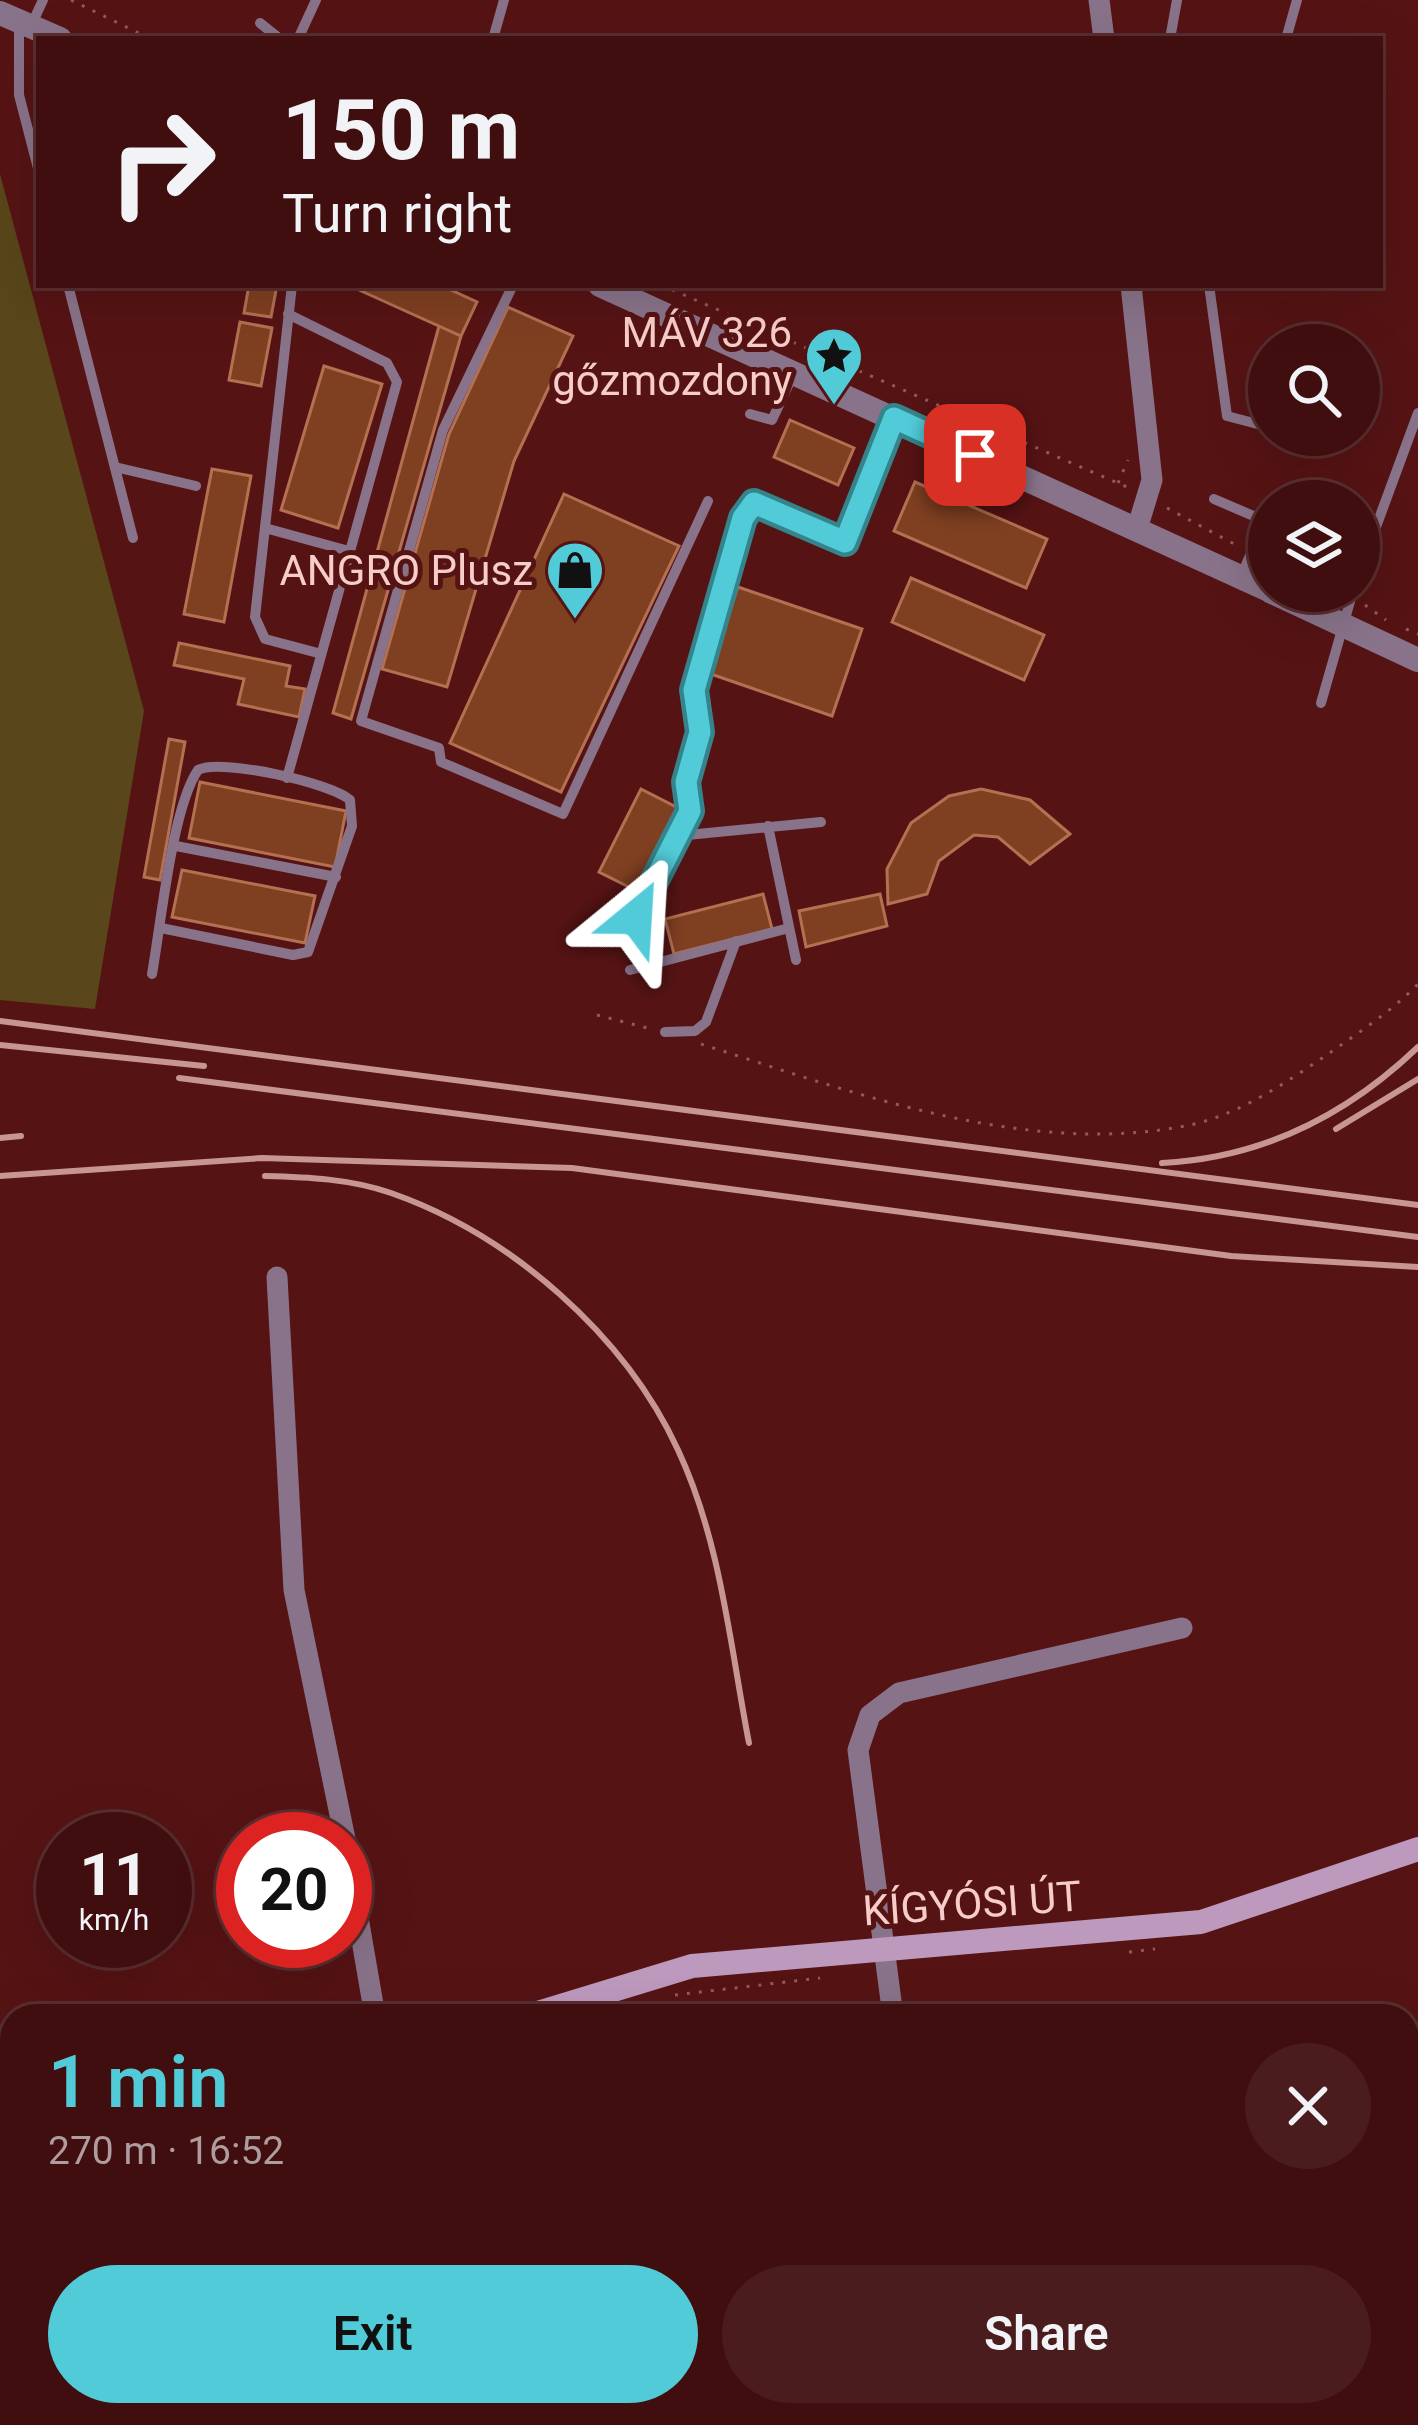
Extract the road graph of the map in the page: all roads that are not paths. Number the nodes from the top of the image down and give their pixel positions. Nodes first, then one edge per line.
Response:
1 (43, 0) edge
2 (316, 0) edge
3 (504, 0) edge
4 (1100, 0) edge
5 (1177, 0) edge
6 (1297, 0) edge
7 (17, 20) edge
8 (260, 23) dead end
9 (53, 36) edge
10 (276, 36) edge
11 (299, 36) edge
12 (494, 36) edge
13 (1104, 36) edge
14 (1171, 36) edge
15 (1287, 36) edge
16 (36, 160) edge
17 (69, 288) edge
18 (292, 288) edge
19 (512, 288) edge
20 (607, 288) edge
21 (1131, 288) edge
22 (1209, 288) edge
23 (288, 314) junction
24 (794, 373) junction
25 (1418, 412) edge
26 (750, 413) dead end
27 (894, 418) junction
28 (1248, 422) edge
29 (115, 467) junction
30 (196, 486) dead end
31 (1214, 499) dead end
32 (708, 502) dead end
33 (1380, 516) edge
34 (265, 528) junction
35 (1137, 529) junction
36 (133, 538) dead end
37 (349, 551) junction
38 (1241, 578) junction
39 (1248, 581) edge
40 (1313, 612) edge
41 (1349, 612) edge
42 (1346, 628) junction
43 (318, 653) junction
44 (1418, 660) edge
45 (1321, 704) dead end
46 (287, 778) junction
47 (821, 822) dead end
48 (768, 826) junction
49 (677, 836) junction
50 (176, 846) junction
51 (336, 878) junction
52 (636, 917) dead end
53 (160, 928) junction
54 (789, 928) junction
55 (736, 941) junction
56 (796, 959) dead end
57 (630, 970) dead end
58 (152, 974) dead end
59 (665, 1032) road end
60 (277, 1277) dead end
61 (1181, 1628) dead end
62 (339, 1812) edge
63 (1418, 1850) edge
64 (884, 1947) junction
65 (367, 1968) edge
66 (373, 2004) edge
67 (567, 2004) edge
68 (891, 2004) edge

1 - 7 lane
2 - 11 lane
3 - 12 lane
4 - 13 street
5 - 14 lane
6 - 15 lane
7 - 9 street
7 - 16 lane
8 - 10 lane
17 - 29 lane
18 - 23 lane
19 - 32 lane
20 - 24 street
21 - 35 street
22 - 28 lane
23 - 34 lane
23 - 37 lane
24 - 26 lane
24 - 27 street
25 - 33 lane
27 - 35 street
27 - 49 lane
29 - 30 lane
29 - 36 lane
31 - 38 lane
34 - 37 lane
34 - 43 lane
35 - 38 street
37 - 43 lane
38 - 39 street
40 - 42 street
41 - 42 lane
42 - 44 street
42 - 45 lane
43 - 46 lane
46 - 50 lane
46 - 51 lane
47 - 48 lane
48 - 49 lane
48 - 54 lane
49 - 52 lane
50 - 51 lane
50 - 53 lane
51 - 53 lane
53 - 58 lane
54 - 55 lane
54 - 56 lane
55 - 57 lane
55 - 59 lane
60 - 62 street
61 - 64 street
63 - 64 main road, KÍGYÓSI ÚT
64 - 67 main road, KÍGYÓSI ÚT
64 - 68 street
65 - 66 street

